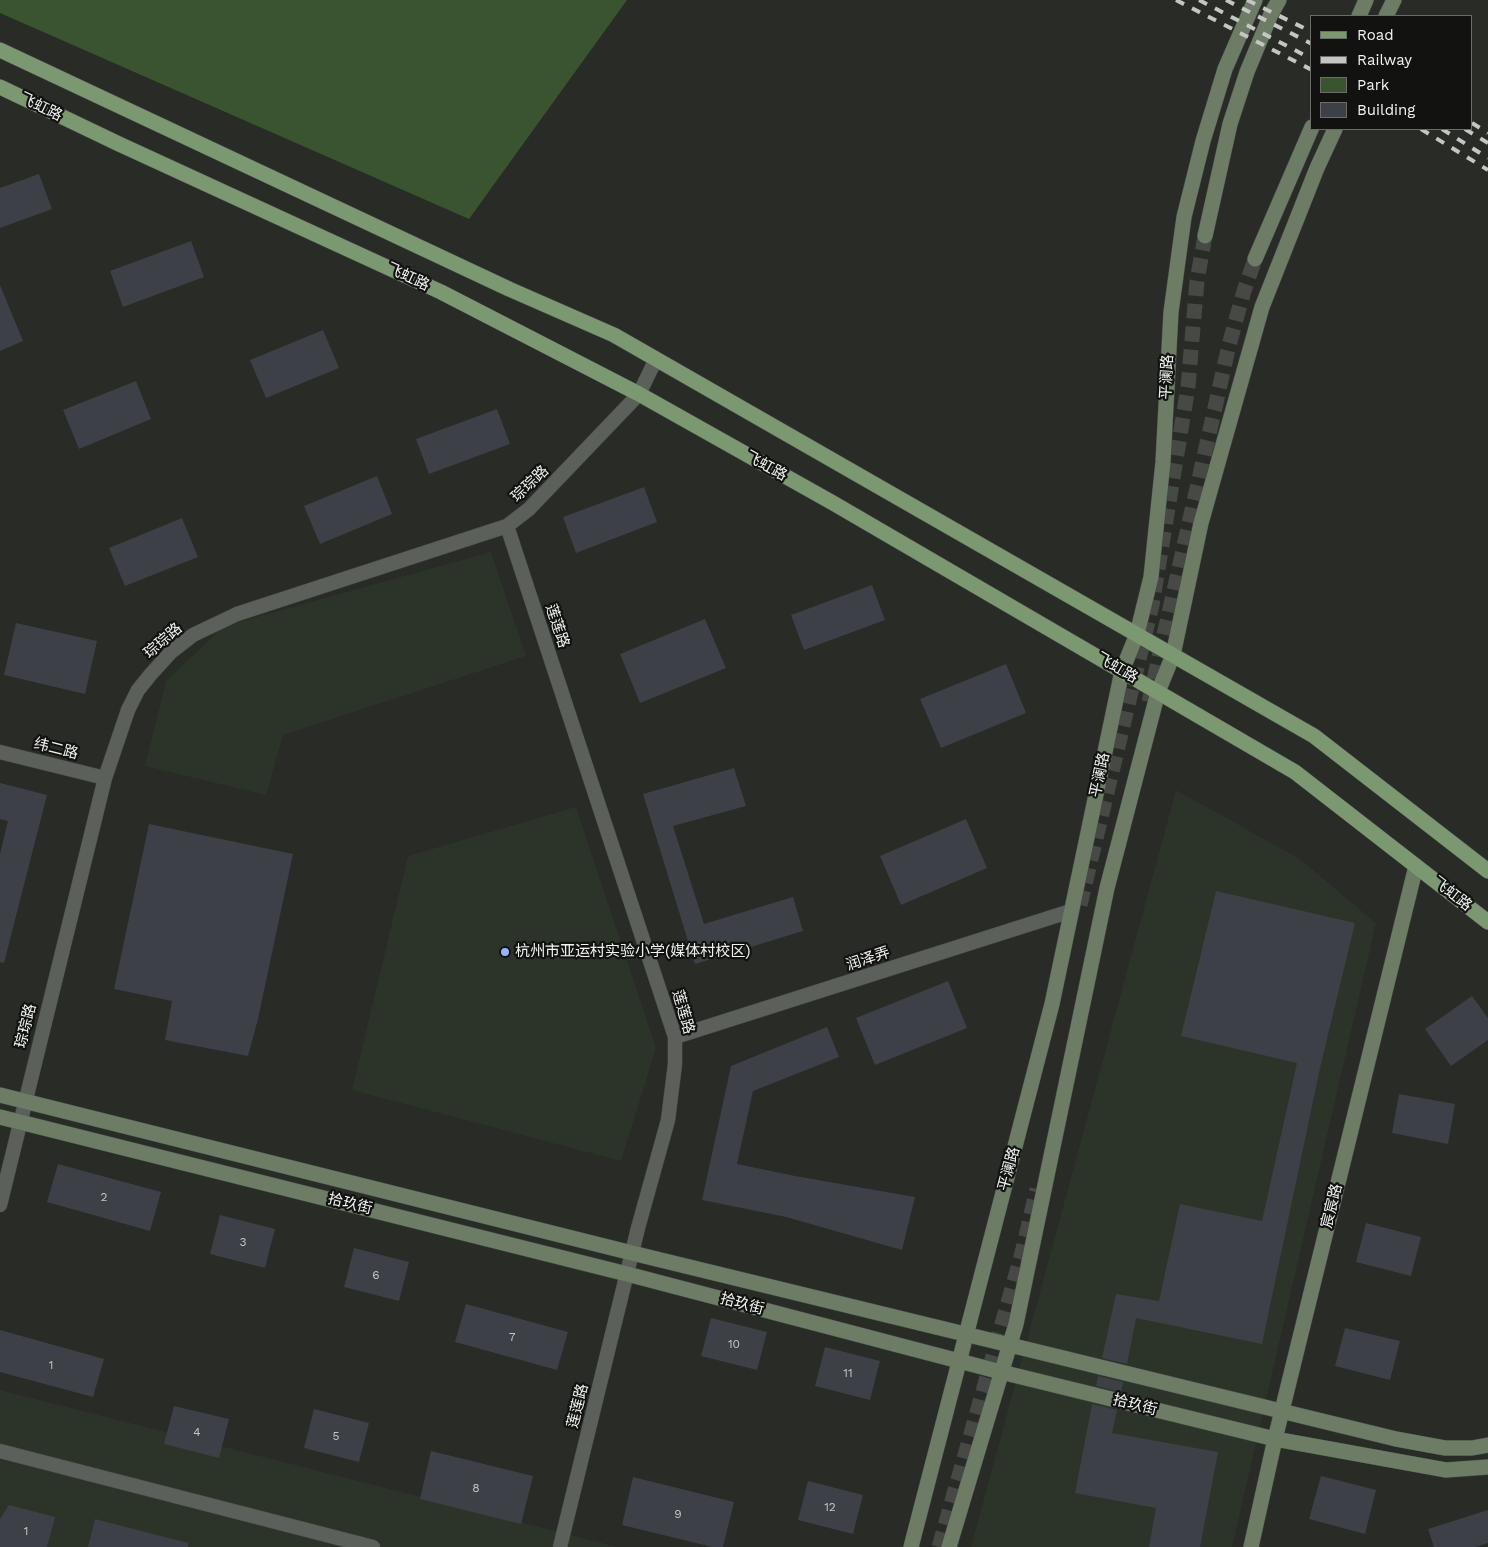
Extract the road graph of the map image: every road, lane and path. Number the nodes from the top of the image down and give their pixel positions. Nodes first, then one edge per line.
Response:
1 (1255, 0) edge
2 (1279, 0) edge
3 (1366, 0) edge
4 (1394, 0) edge
5 (1359, 15) edge
6 (1386, 15) edge
7 (0, 50) edge
8 (0, 87) edge
9 (1311, 130) edge
10 (1335, 130) edge
11 (1204, 236) tunnel mouth
12 (1255, 258) tunnel mouth
13 (656, 359) junction
14 (639, 394) junction
15 (507, 526) junction
16 (1137, 634) junction
17 (1173, 654) junction
18 (1122, 671) junction
19 (1158, 692) junction
20 (0, 752) edge
21 (105, 778) junction
22 (1416, 866) junction
23 (1488, 871) edge
24 (1071, 912) junction
25 (1488, 922) edge
26 (676, 1037) junction
27 (0, 1095) edge
28 (24, 1101) junction
29 (0, 1117) edge
30 (20, 1122) junction
31 (0, 1205) edge
32 (632, 1253) junction
33 (627, 1274) junction
34 (966, 1334) junction
35 (1010, 1344) junction
36 (960, 1361) junction
37 (1001, 1372) junction
38 (1282, 1411) junction
39 (1275, 1439) junction
40 (1488, 1445) edge
41 (0, 1451) edge
42 (1488, 1467) edge
43 (373, 1547) edge
44 (560, 1547) edge
45 (911, 1547) edge
46 (949, 1547) edge
47 (1251, 1547) edge

1 - 16 main road, 平澜路
2 - 11 main road
3 - 5 main road
4 - 6 main road
7 - 13 main road
8 - 14 main road, 飞虹路
9 - 12 main road
10 - 17 main road
13 - 14 street, 琮琮路
13 - 16 main road
14 - 15 street, 琮琮路
14 - 18 main road, 飞虹路
15 - 21 street, 琮琮路
15 - 26 street, 莲莲路
16 - 17 main road
16 - 18 main road, 平澜路
17 - 19 main road
17 - 23 main road
18 - 19 main road, 飞虹路
18 - 24 main road, 平澜路
19 - 22 main road, 飞虹路
19 - 35 main road
20 - 21 street, 纬二路
21 - 28 street, 琮琮路
22 - 25 main road, 飞虹路
22 - 38 main road, 宸宸路
24 - 26 street, 润泽弄
24 - 34 main road, 平澜路
26 - 32 street, 莲莲路
27 - 28 main road, 拾玖街
28 - 30 street, 琮琮路
28 - 32 main road, 拾玖街
29 - 30 main road, 拾玖街
30 - 31 street, 琮琮路
30 - 33 main road, 拾玖街
32 - 33 street, 莲莲路
32 - 34 main road, 拾玖街
33 - 36 main road, 拾玖街
33 - 44 street, 莲莲路
34 - 35 main road, 拾玖街
34 - 36 main road, 平澜路
35 - 37 main road
35 - 38 main road, 拾玖街
36 - 37 main road, 拾玖街
36 - 45 main road, 平澜路
37 - 39 main road, 拾玖街
37 - 46 main road
38 - 39 main road, 宸宸路
38 - 40 main road, 拾玖街
39 - 42 main road, 拾玖街
39 - 47 main road, 宸宸路
41 - 43 street

